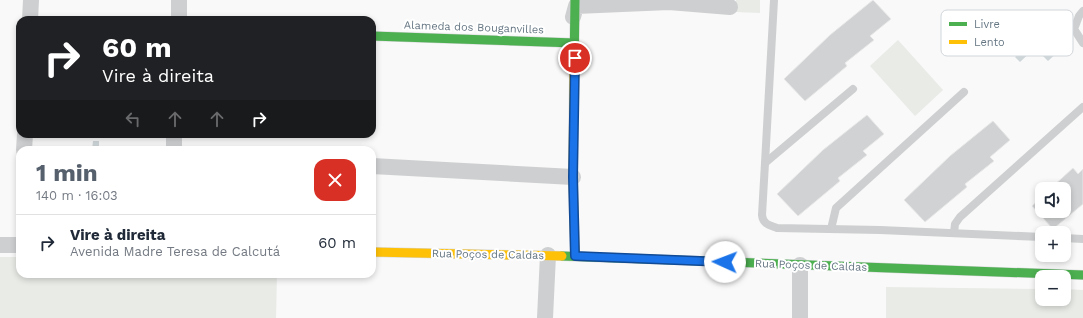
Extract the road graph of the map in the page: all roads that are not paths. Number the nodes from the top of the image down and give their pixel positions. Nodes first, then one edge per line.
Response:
1 (31, 0) edge
2 (179, 0) edge
3 (774, 0) edge
4 (576, 3) edge
5 (730, 7) dead end
6 (1083, 11) edge
7 (30, 16) edge
8 (179, 16) edge
9 (376, 36) edge
10 (571, 42) junction
11 (1083, 43) edge
12 (853, 89) dead end
13 (964, 92) dead end
14 (1083, 107) edge
15 (765, 162) junction
16 (376, 166) edge
17 (569, 176) junction
18 (831, 229) junction
19 (954, 234) junction
20 (1035, 237) edge
21 (1071, 238) edge
22 (1083, 239) edge
23 (0, 245) edge
24 (16, 245) edge
25 (376, 252) edge
26 (548, 254) junction
27 (571, 256) junction
28 (800, 265) junction
29 (1083, 275) edge
30 (545, 318) edge
31 (800, 318) edge

1 - 7 street
2 - 8 street
3 - 15 lane
4 - 5 street
4 - 10 street
6 - 11 lane
9 - 10 street, Alameda dos Bouganvilles
10 - 17 street
12 - 15 lane
13 - 18 lane
14 - 19 lane
15 - 18 lane
16 - 17 street
17 - 27 street
18 - 19 lane
19 - 20 lane
21 - 22 lane
23 - 24 street
25 - 26 street, Rua Poços de Caldas
26 - 27 street, Rua Poços de Caldas
26 - 30 street
27 - 28 street, Rua Poços de Caldas
28 - 29 street, Rua Poços de Caldas
28 - 31 street

